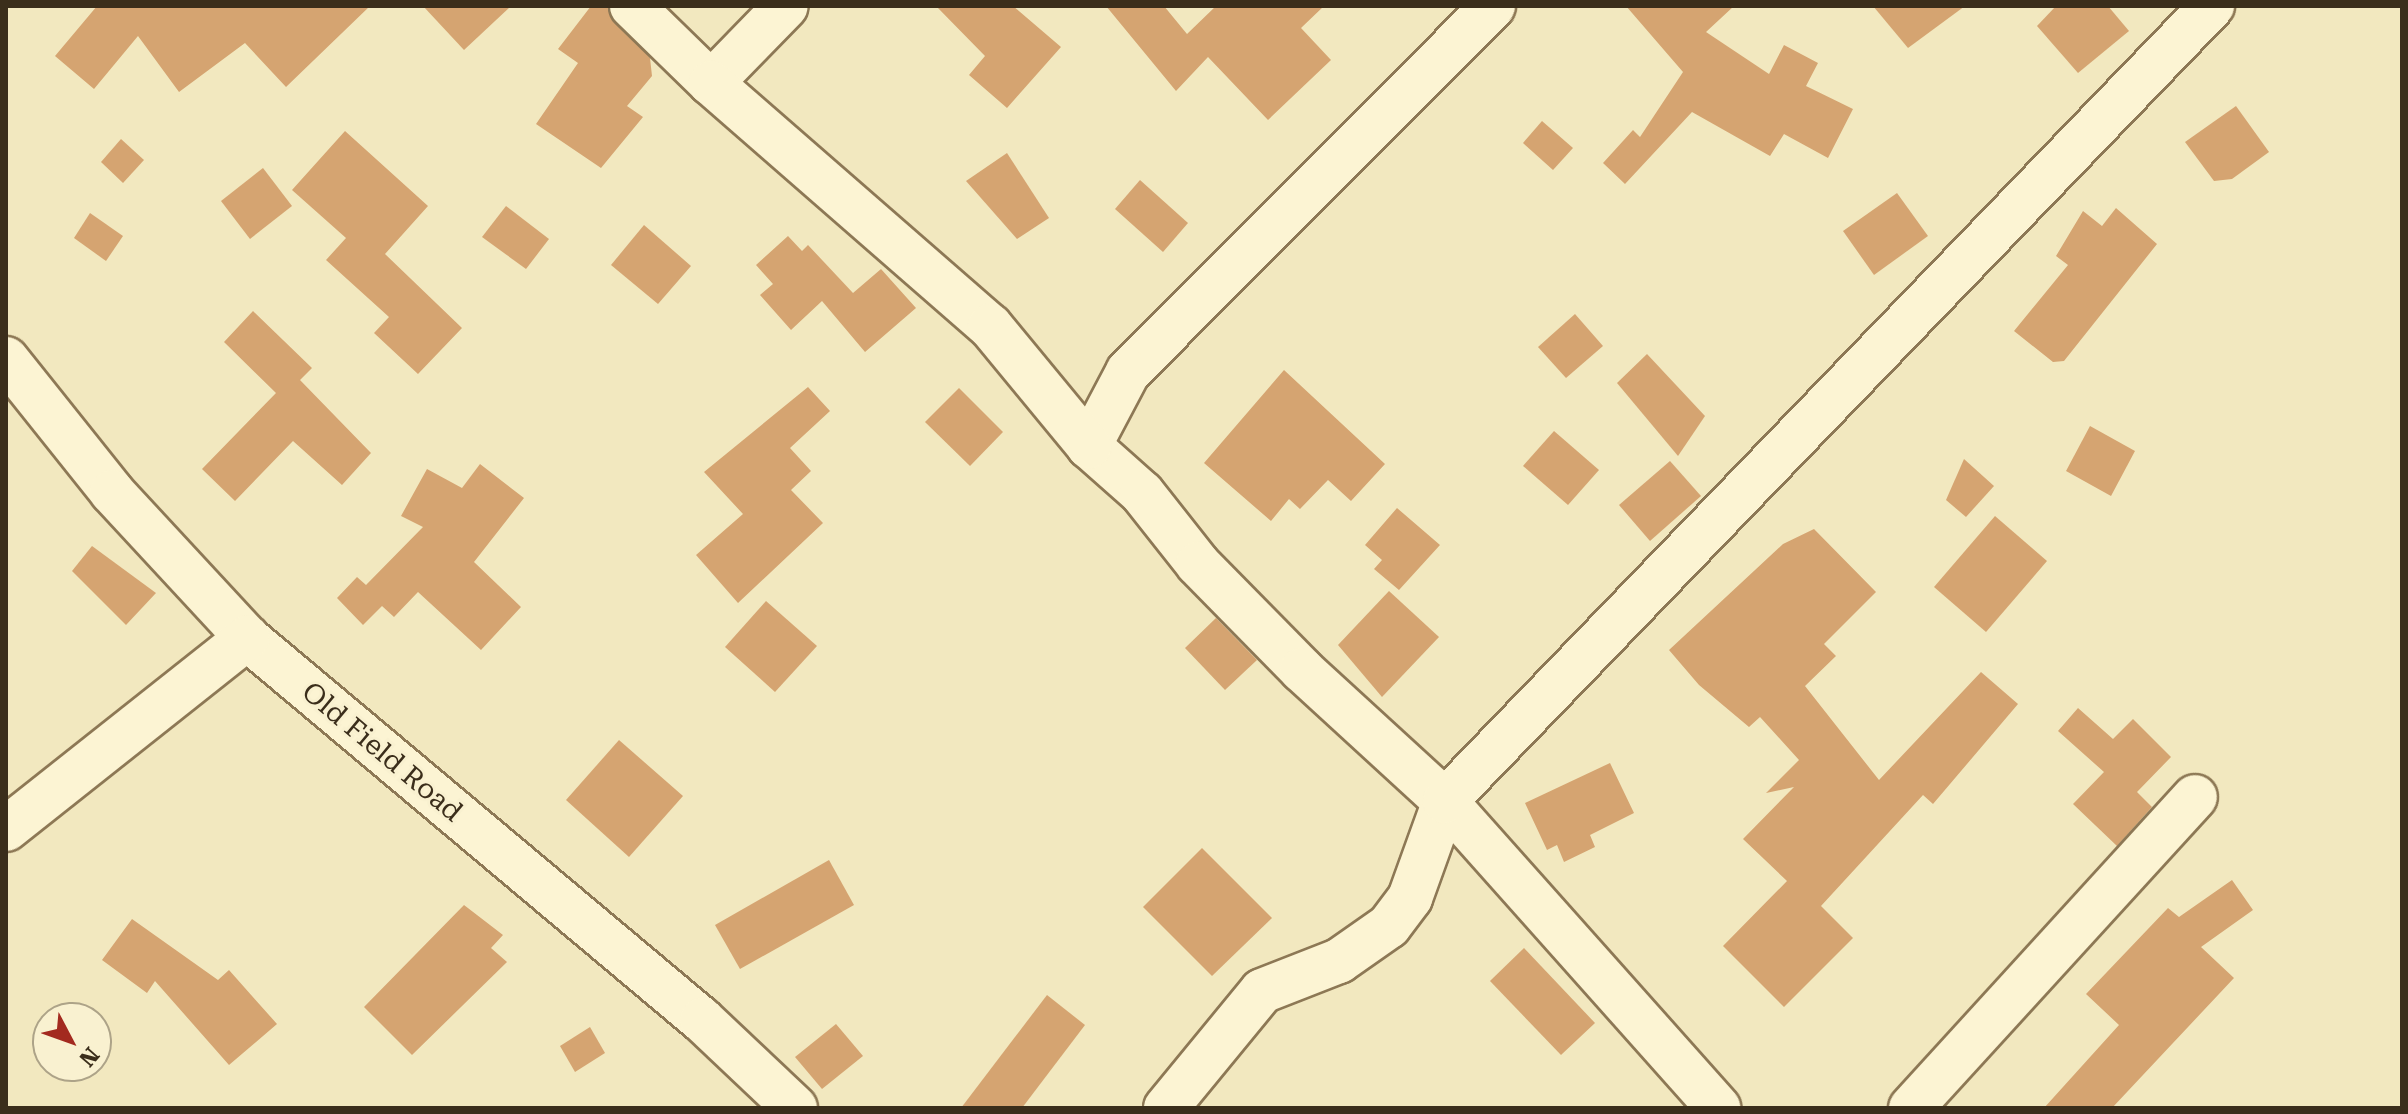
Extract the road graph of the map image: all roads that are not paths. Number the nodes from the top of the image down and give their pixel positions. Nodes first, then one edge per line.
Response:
1 (632, 6) edge
2 (786, 6) edge
3 (1493, 6) edge
4 (2212, 6) edge
5 (711, 83) junction
6 (6, 359) edge
7 (1089, 446) junction
8 (247, 638) junction
9 (2195, 797) dead end
10 (1445, 801) junction
11 (6, 829) edge
12 (795, 1108) edge
13 (1166, 1108) edge
14 (1719, 1108) edge
15 (1911, 1108) edge

1 - 5 street
2 - 5 street
3 - 7 street
4 - 10 street
5 - 7 street
6 - 8 street, Old Field Road
7 - 10 street
8 - 11 street
8 - 12 street, Old Field Road
9 - 15 street
10 - 13 street
10 - 14 street

